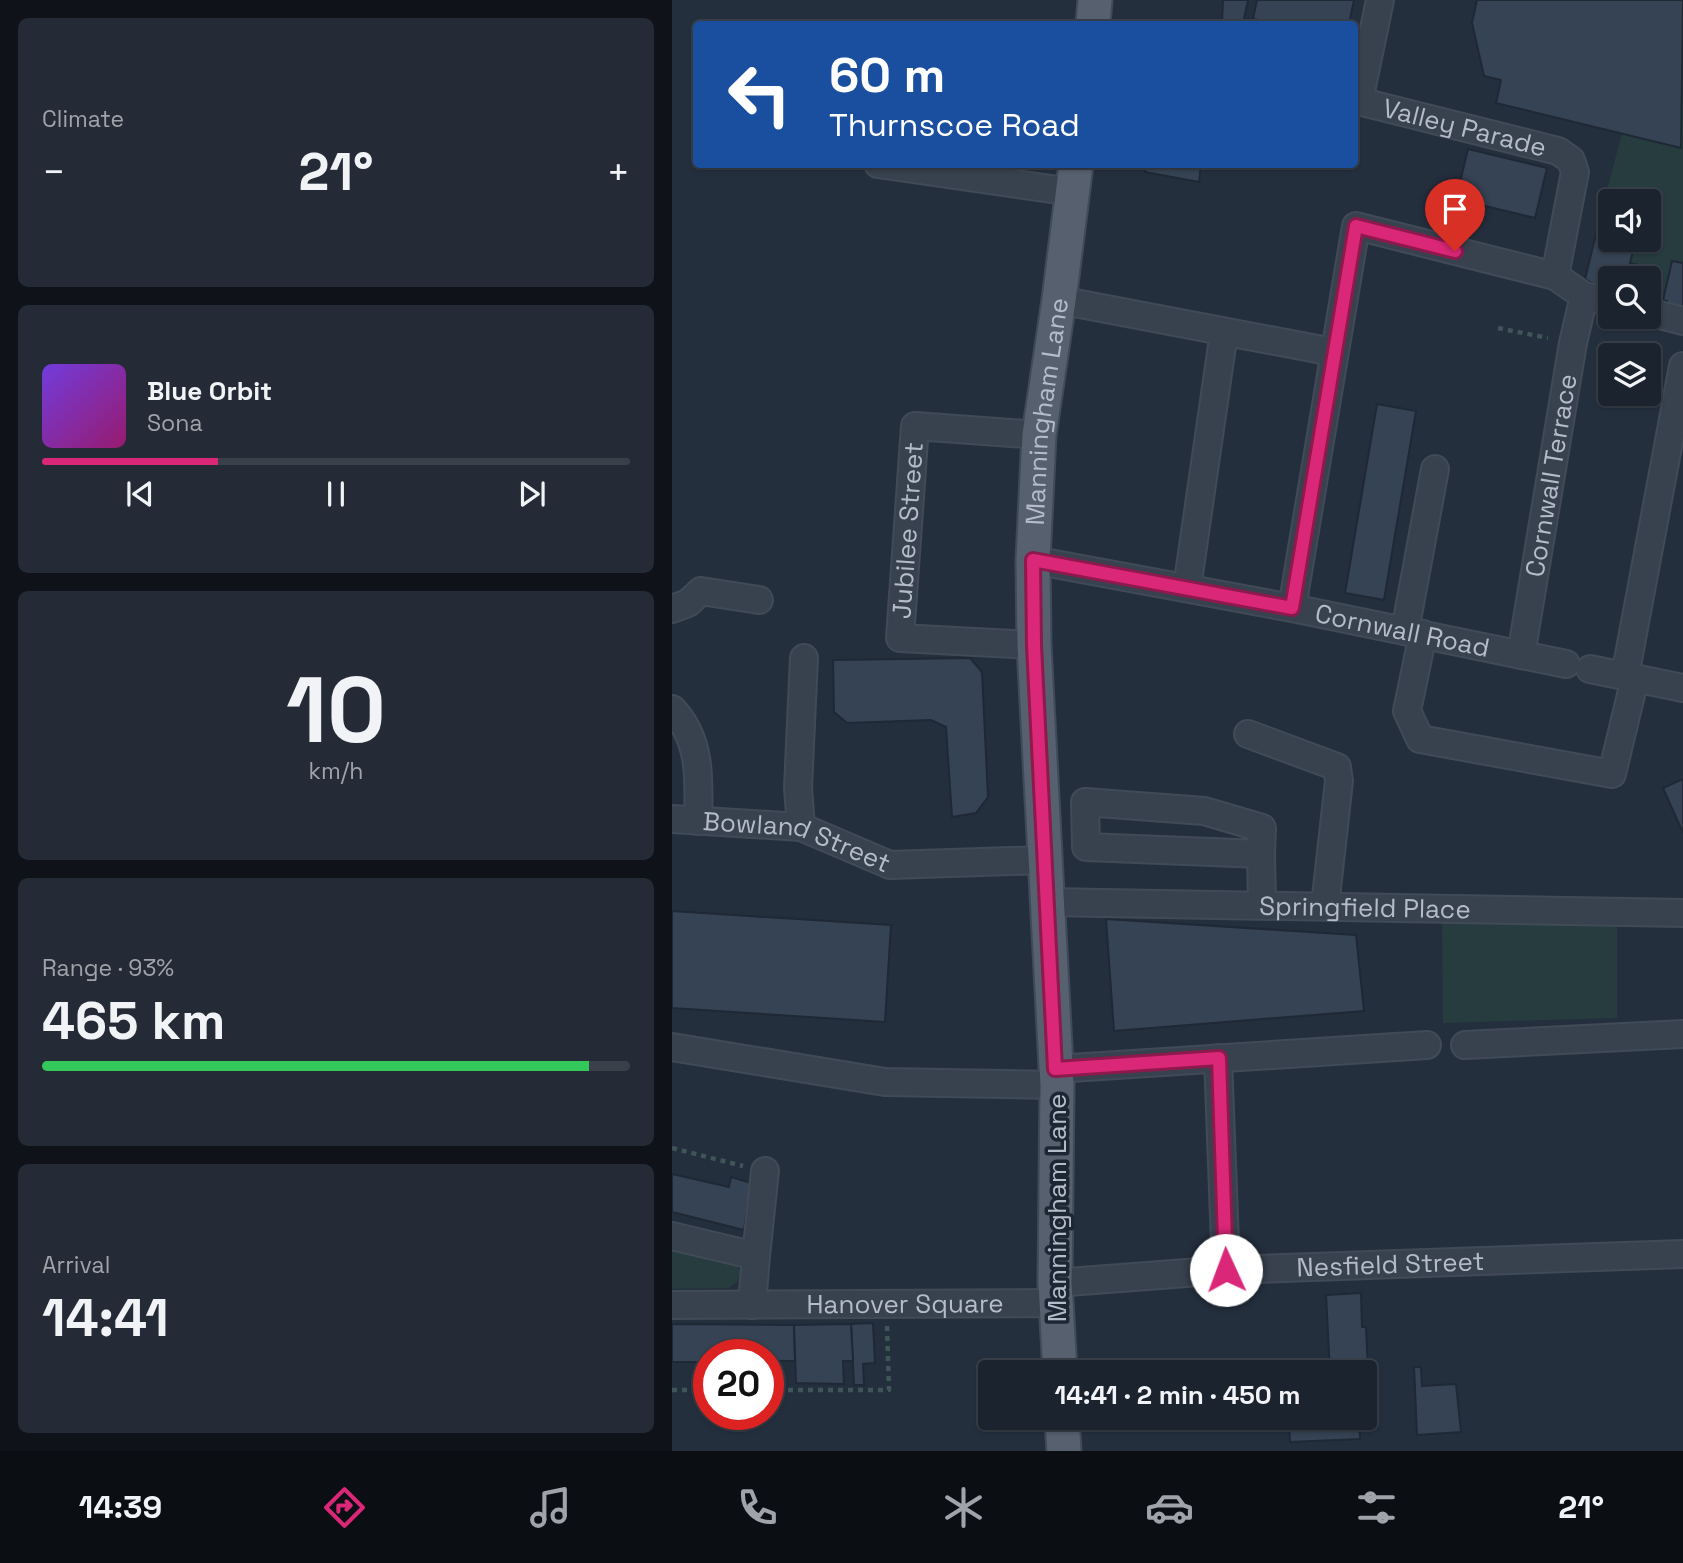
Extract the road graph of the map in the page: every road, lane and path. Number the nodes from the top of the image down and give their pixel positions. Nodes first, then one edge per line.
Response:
1 (1095, 0) edge
2 (1380, 0) edge
3 (1093, 21) edge
4 (1358, 97) edge
5 (1358, 101) edge
6 (934, 168) edge
7 (1074, 178) edge
8 (1555, 276) junction
9 (1584, 296) junction
10 (1598, 299) edge
11 (1059, 300) junction
12 (1661, 315) edge
13 (1683, 321) edge
14 (1498, 328) dead end
15 (1224, 332) junction
16 (1573, 343) junction
17 (1333, 352) junction
18 (1683, 366) edge
19 (1039, 435) junction
20 (1435, 469) dead end
21 (1033, 560) junction
22 (1187, 588) junction
23 (759, 600) dead end
24 (1292, 608) junction
25 (672, 609) edge
26 (1414, 632) junction
27 (1034, 645) junction
28 (1521, 655) junction
29 (804, 658) dead end
30 (1630, 677) junction
31 (1683, 688) edge
32 (672, 709) edge
33 (1248, 734) dead end
34 (685, 820) edge
35 (801, 828) junction
36 (1261, 854) junction
37 (1044, 860) junction
38 (1046, 902) junction
39 (1262, 904) junction
40 (1325, 906) junction
41 (1683, 913) edge
42 (1683, 1034) edge
43 (1427, 1045) dead end
44 (1465, 1045) dead end
45 (672, 1046) edge
46 (1219, 1058) junction
47 (1056, 1077) junction
48 (672, 1148) edge
49 (765, 1171) joint
50 (672, 1237) edge
51 (1683, 1254) edge
52 (756, 1256) junction
53 (1226, 1270) junction
54 (1056, 1293) junction
55 (887, 1304) junction
56 (672, 1305) edge
57 (752, 1305) junction
58 (1059, 1360) edge
59 (672, 1390) edge
60 (693, 1390) edge
61 (784, 1390) edge
62 (1063, 1430) edge
63 (1064, 1451) edge

1 - 3 main road
2 - 4 street
5 - 8 street, Valley Parade
6 - 7 street
7 - 11 main road, Manningham Lane
8 - 9 street
8 - 17 street
9 - 10 street
9 - 16 street, Cornwall Terrace
11 - 15 street
11 - 19 main road, Manningham Lane
12 - 13 street
14 - 16 path
15 - 17 street
15 - 22 street
16 - 28 street, Cornwall Terrace
17 - 24 street
18 - 30 street
19 - 21 main road, Manningham Lane
19 - 27 street, Jubilee Street
20 - 26 street
21 - 22 street, Cornwall Road
21 - 27 main road, Manningham Lane
22 - 24 street, Cornwall Road
23 - 25 street
24 - 26 street, Cornwall Road
26 - 28 street, Cornwall Road
26 - 30 street
27 - 37 main road, Manningham Lane
28 - 30 street, Cornwall Road
29 - 35 street
30 - 31 street, Cornwall Road
32 - 34 street
33 - 40 street
34 - 35 street, Bowland Street
35 - 37 street, Bowland Street
36 - 36 street
36 - 39 street
37 - 38 main road, Manningham Lane
38 - 39 street, Springfield Place
38 - 47 main road, Manningham Lane
39 - 40 street, Springfield Place
40 - 41 street, Springfield Place
42 - 44 street
43 - 46 street
45 - 47 street
46 - 47 street
46 - 53 street
47 - 54 main road, Manningham Lane
48 - 49 path
49 - 52 street
50 - 52 street
51 - 53 street, Nesfield Street
52 - 57 street
53 - 54 street, Nesfield Street
54 - 55 street, Hanover Square
54 - 58 main road, Manningham Lane
55 - 57 street, Hanover Square
55 - 61 path
56 - 57 street, Hanover Square
59 - 60 path
62 - 63 main road

